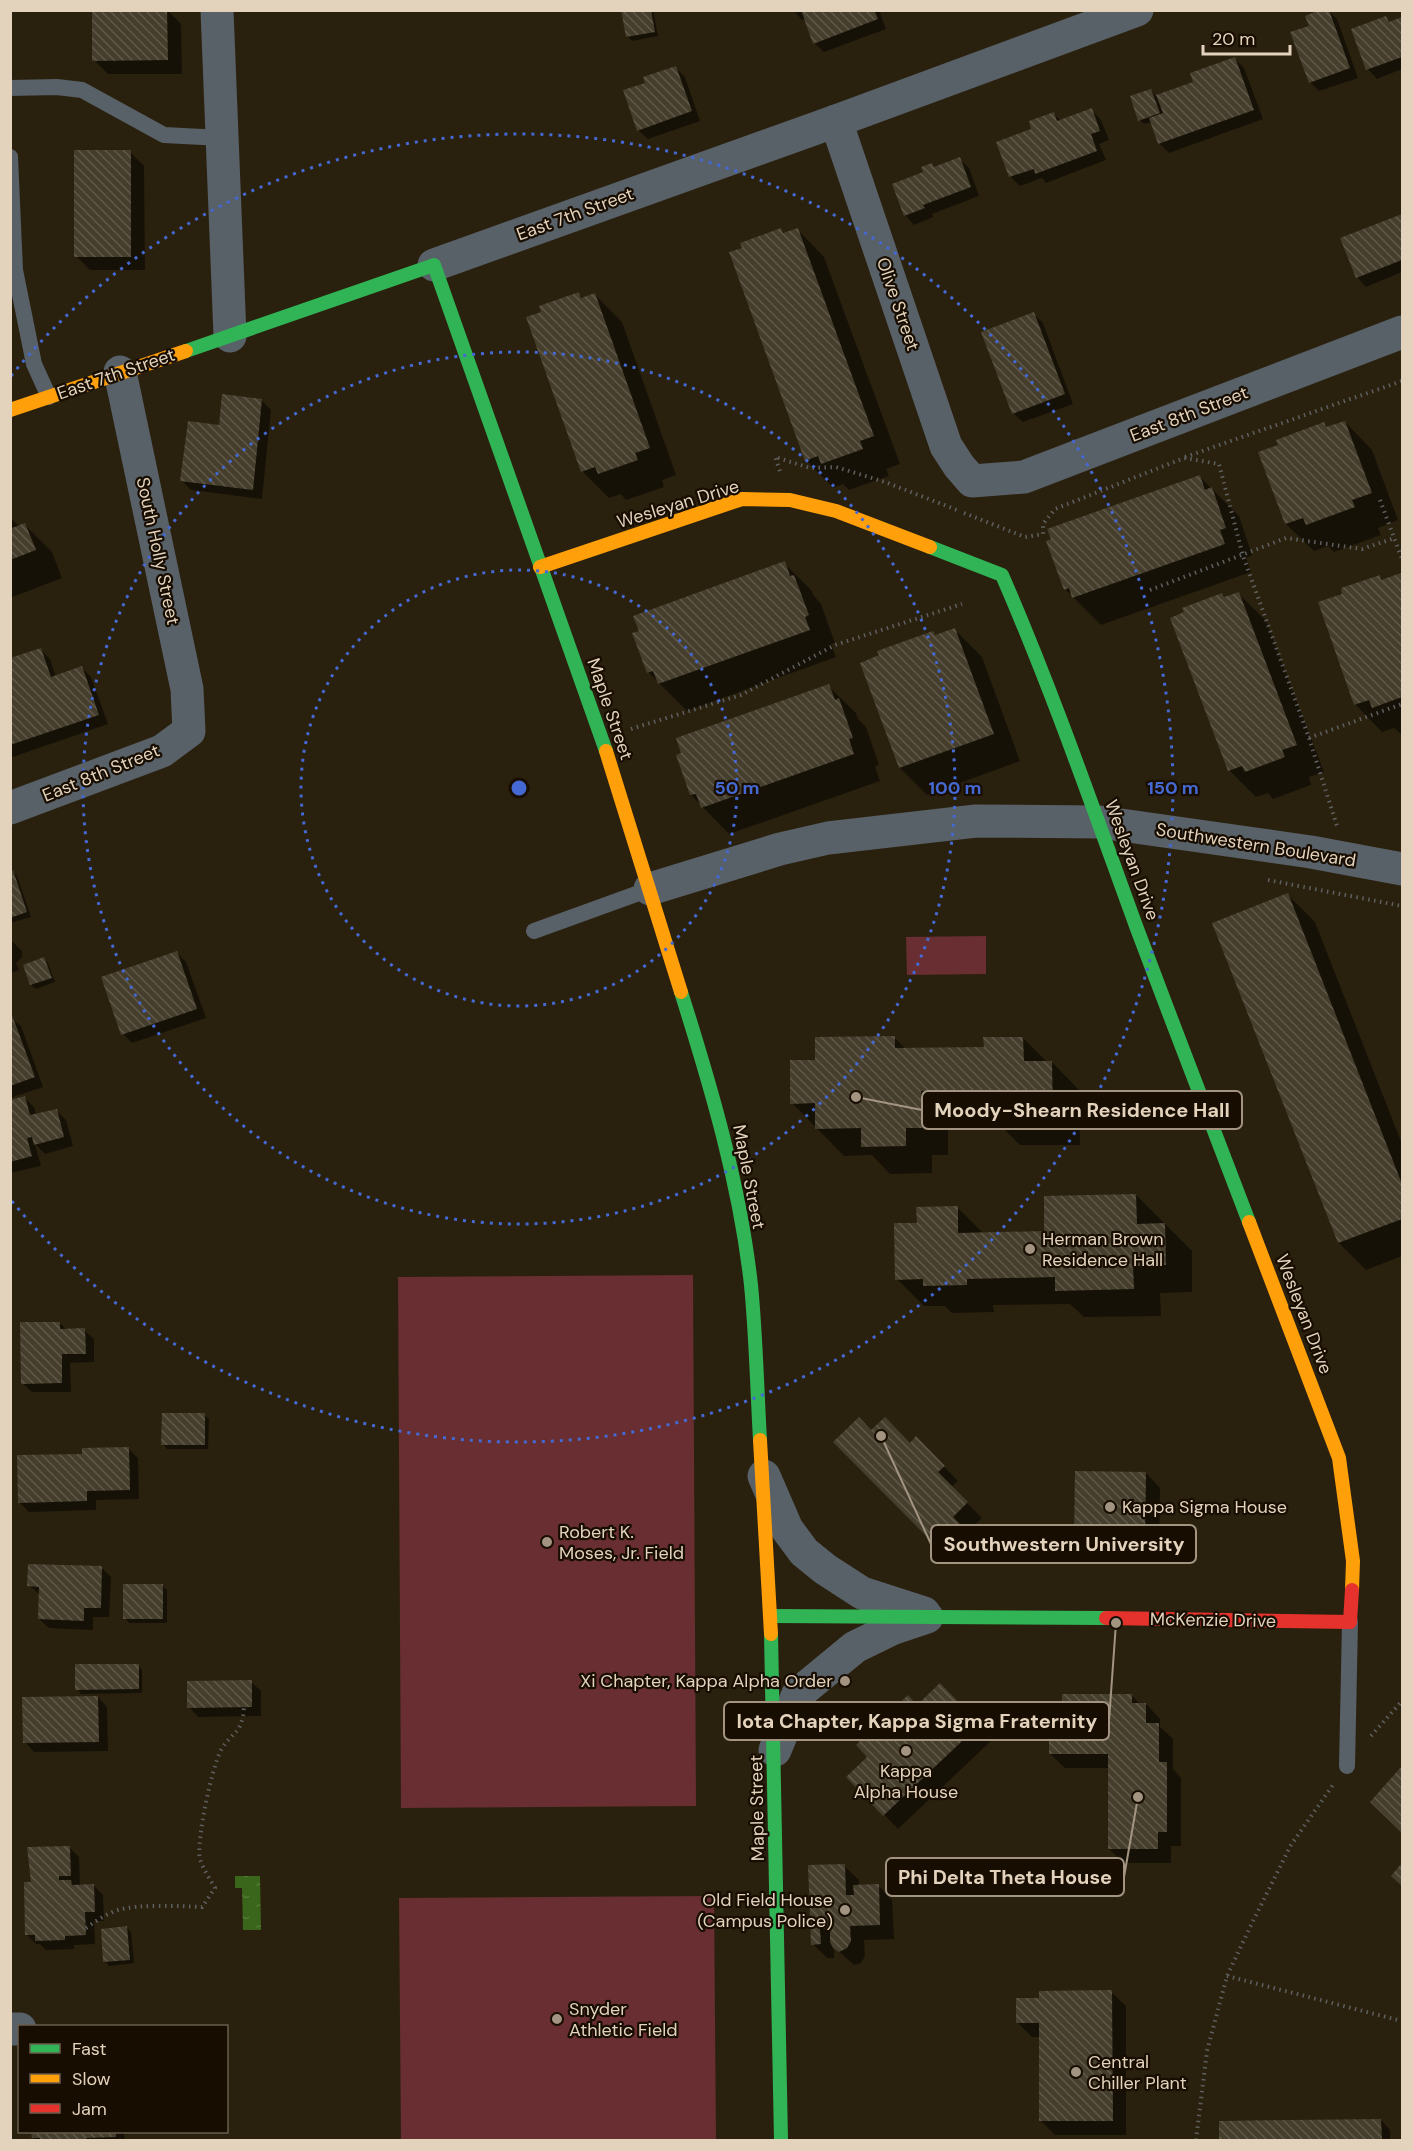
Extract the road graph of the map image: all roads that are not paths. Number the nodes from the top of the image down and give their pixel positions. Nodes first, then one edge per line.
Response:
1 (217, 10) edge
2 (1137, 10) edge
3 (10, 88) edge
4 (836, 121) junction
5 (222, 138) junction
6 (10, 157) edge
7 (12, 252) edge
8 (434, 265) junction
9 (1402, 332) edge
10 (230, 336) junction
11 (120, 372) junction
12 (49, 397) junction
13 (10, 410) edge
14 (972, 481) joint
15 (540, 567) junction
16 (189, 731) joint
17 (10, 808) edge
18 (1100, 822) junction
19 (1402, 869) edge
20 (650, 889) junction
21 (534, 931) dead end
22 (764, 1476) junction
23 (771, 1616) junction
24 (932, 1616) junction
25 (1350, 1622) junction
26 (775, 1750) junction
27 (1347, 1766) road end
28 (781, 2140) edge

1 - 5 street
2 - 4 street, East 7th Street
3 - 5 lane
4 - 8 street, East 7th Street
4 - 14 street, Olive Street
5 - 10 street
6 - 7 lane
7 - 12 lane
8 - 10 street, East 7th Street
8 - 15 street, Maple Street
9 - 14 street, East 8th Street
10 - 11 street, East 7th Street
11 - 12 street, East 7th Street
11 - 16 street, South Holly Street
12 - 13 street, East 7th Street
15 - 18 street, Wesleyan Drive
15 - 20 street, Maple Street
16 - 17 street, East 8th Street
18 - 19 street, Southwestern Boulevard
18 - 20 street, Southwestern Boulevard
18 - 25 street, Wesleyan Drive
20 - 21 lane
20 - 22 street, Maple Street
22 - 23 street, Maple Street
22 - 24 street, McKenzie Drive
23 - 24 street, McKenzie Drive
23 - 26 street, Maple Street
24 - 25 street, McKenzie Drive
24 - 26 street, McKenzie Drive
25 - 27 lane
26 - 28 street, Maple Street

